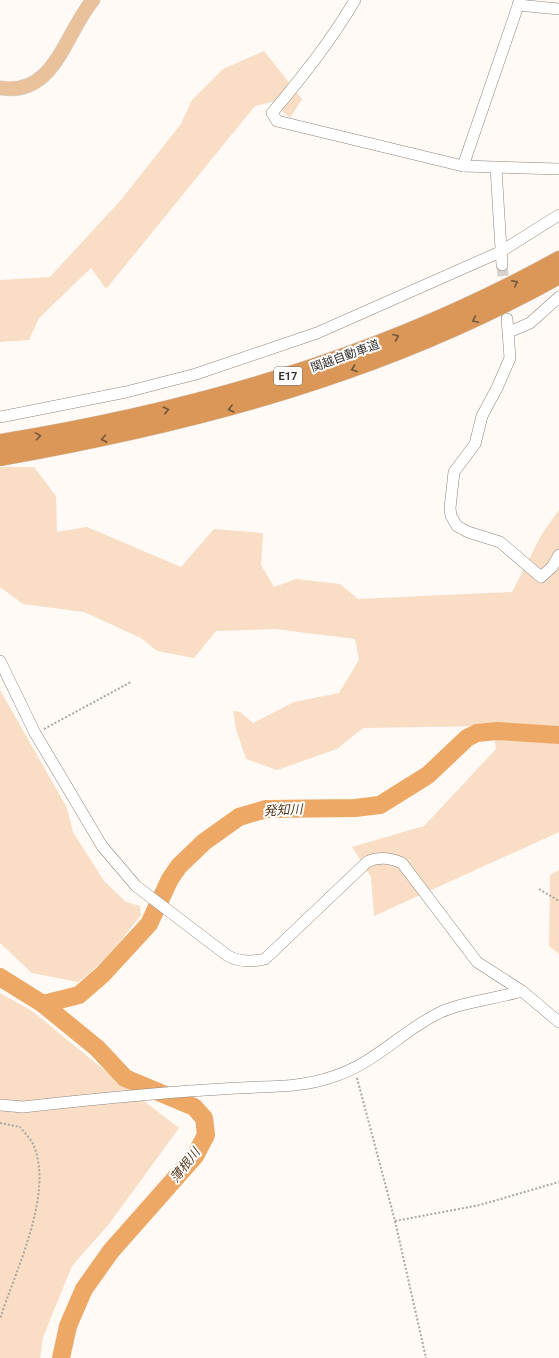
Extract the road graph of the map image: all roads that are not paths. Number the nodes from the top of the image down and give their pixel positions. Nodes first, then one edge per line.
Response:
1 (93, 0) edge
2 (355, 0) edge
3 (519, 3) edge
4 (559, 9) edge
5 (0, 88) edge
6 (463, 166) junction
7 (496, 168) junction
8 (559, 169) edge
9 (559, 214) edge
10 (500, 252) junction
11 (559, 259) edge
12 (502, 265) tunnel mouth
13 (559, 276) edge
14 (559, 297) edge
15 (507, 320) tunnel mouth
16 (509, 332) junction
17 (0, 418) edge
18 (0, 442) edge
19 (0, 458) edge
20 (559, 555) edge
21 (0, 661) edge
22 (522, 991) junction
23 (559, 1022) edge
24 (0, 1105) edge

1 - 5 main road
2 - 6 street
3 - 4 street
3 - 6 street
6 - 7 street
7 - 8 street
7 - 10 street
9 - 10 street
10 - 12 street
10 - 17 street
18 -> 11 highway, 関越自動車道 / E17
13 -> 19 highway, 関越自動車道 / E17
14 - 16 street
15 - 16 street
16 - 20 street
21 - 22 street
22 - 23 street
22 - 24 street

